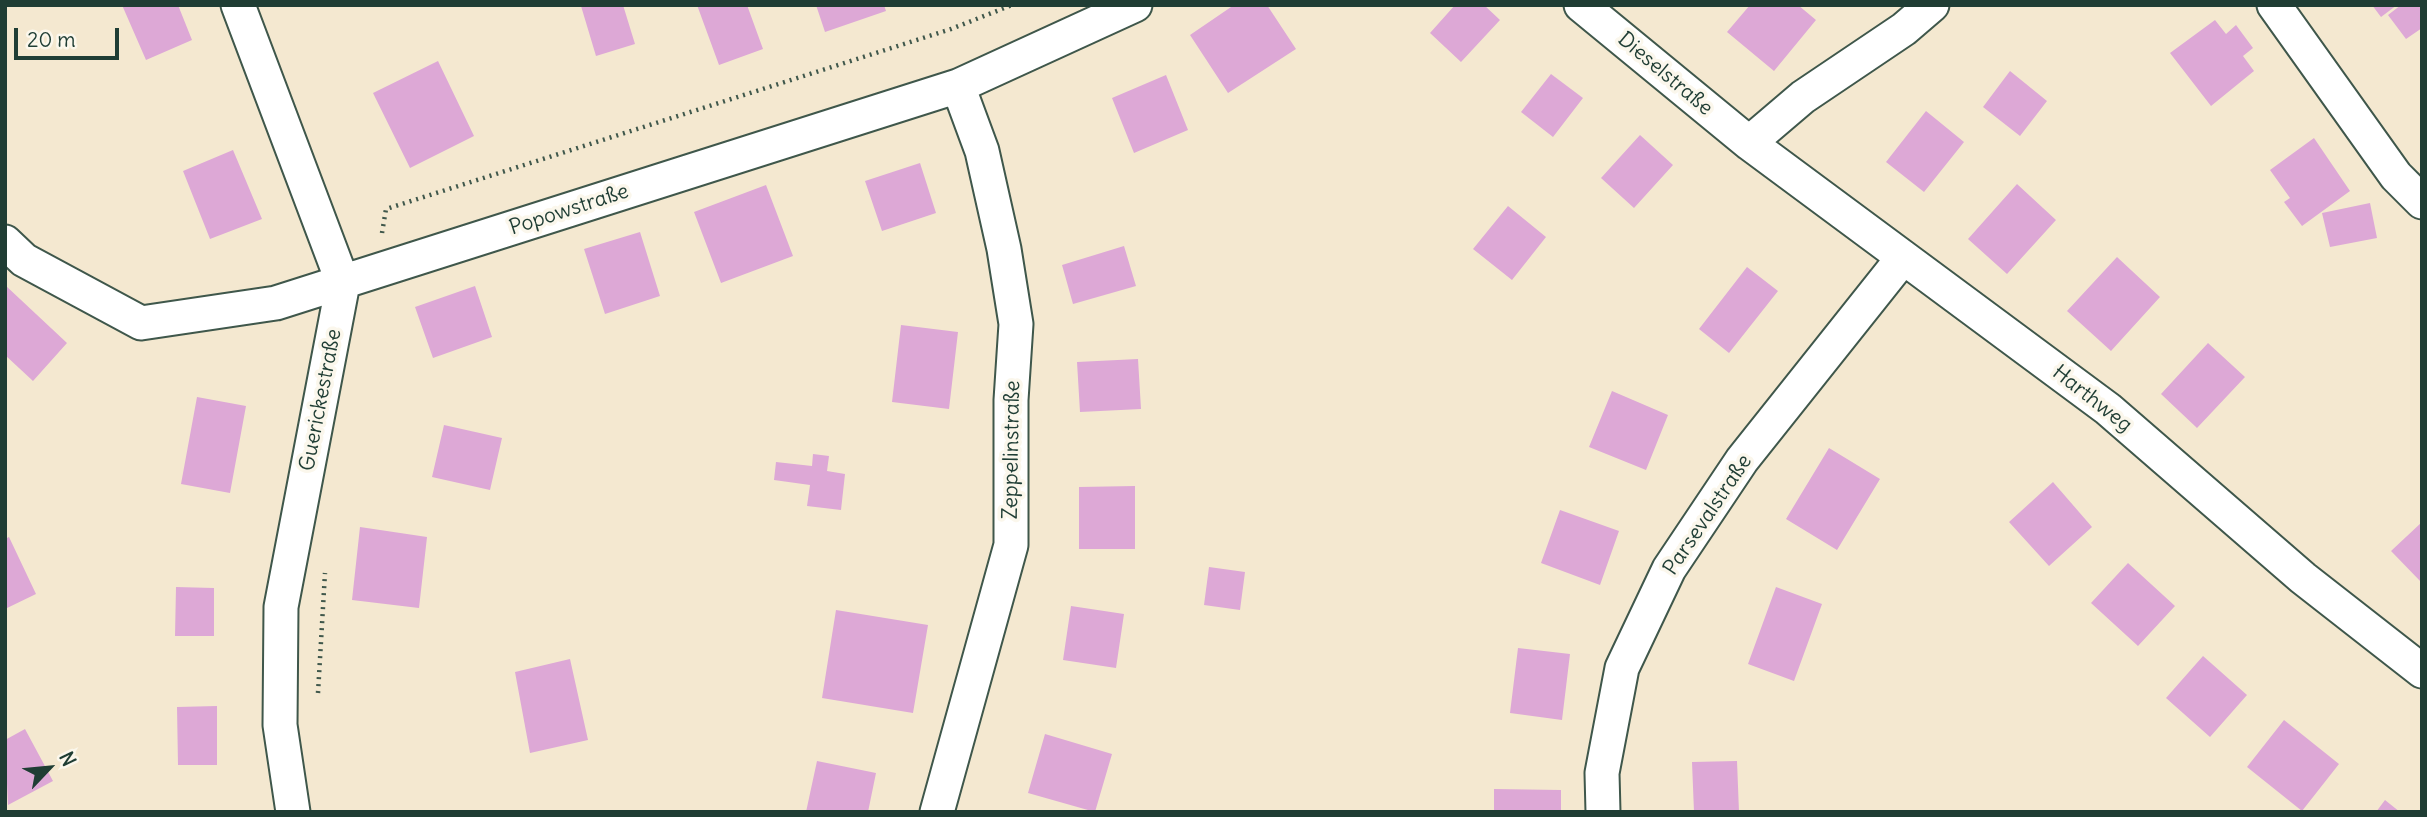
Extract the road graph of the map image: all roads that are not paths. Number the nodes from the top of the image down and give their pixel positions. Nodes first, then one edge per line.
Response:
1 (239, 5) edge
2 (1135, 5) edge
3 (1581, 5) edge
4 (1932, 5) edge
5 (2274, 5) edge
6 (958, 86) junction
7 (1749, 143) junction
8 (2422, 202) edge
9 (5, 242) edge
10 (1902, 259) junction
11 (343, 283) junction
12 (2422, 671) edge
13 (293, 812) edge
14 (937, 812) edge
15 (1603, 812) edge

1 - 11 street
2 - 6 street, Popowstraße
3 - 7 street, Dieselstraße
4 - 7 street
5 - 8 street
6 - 11 street, Popowstraße
6 - 14 street, Zeppelinstraße
7 - 10 street, Harthweg
9 - 11 street, Popowstraße
10 - 12 street, Harthweg
10 - 15 street, Parsevalstraße
11 - 13 street, Guerickestraße

